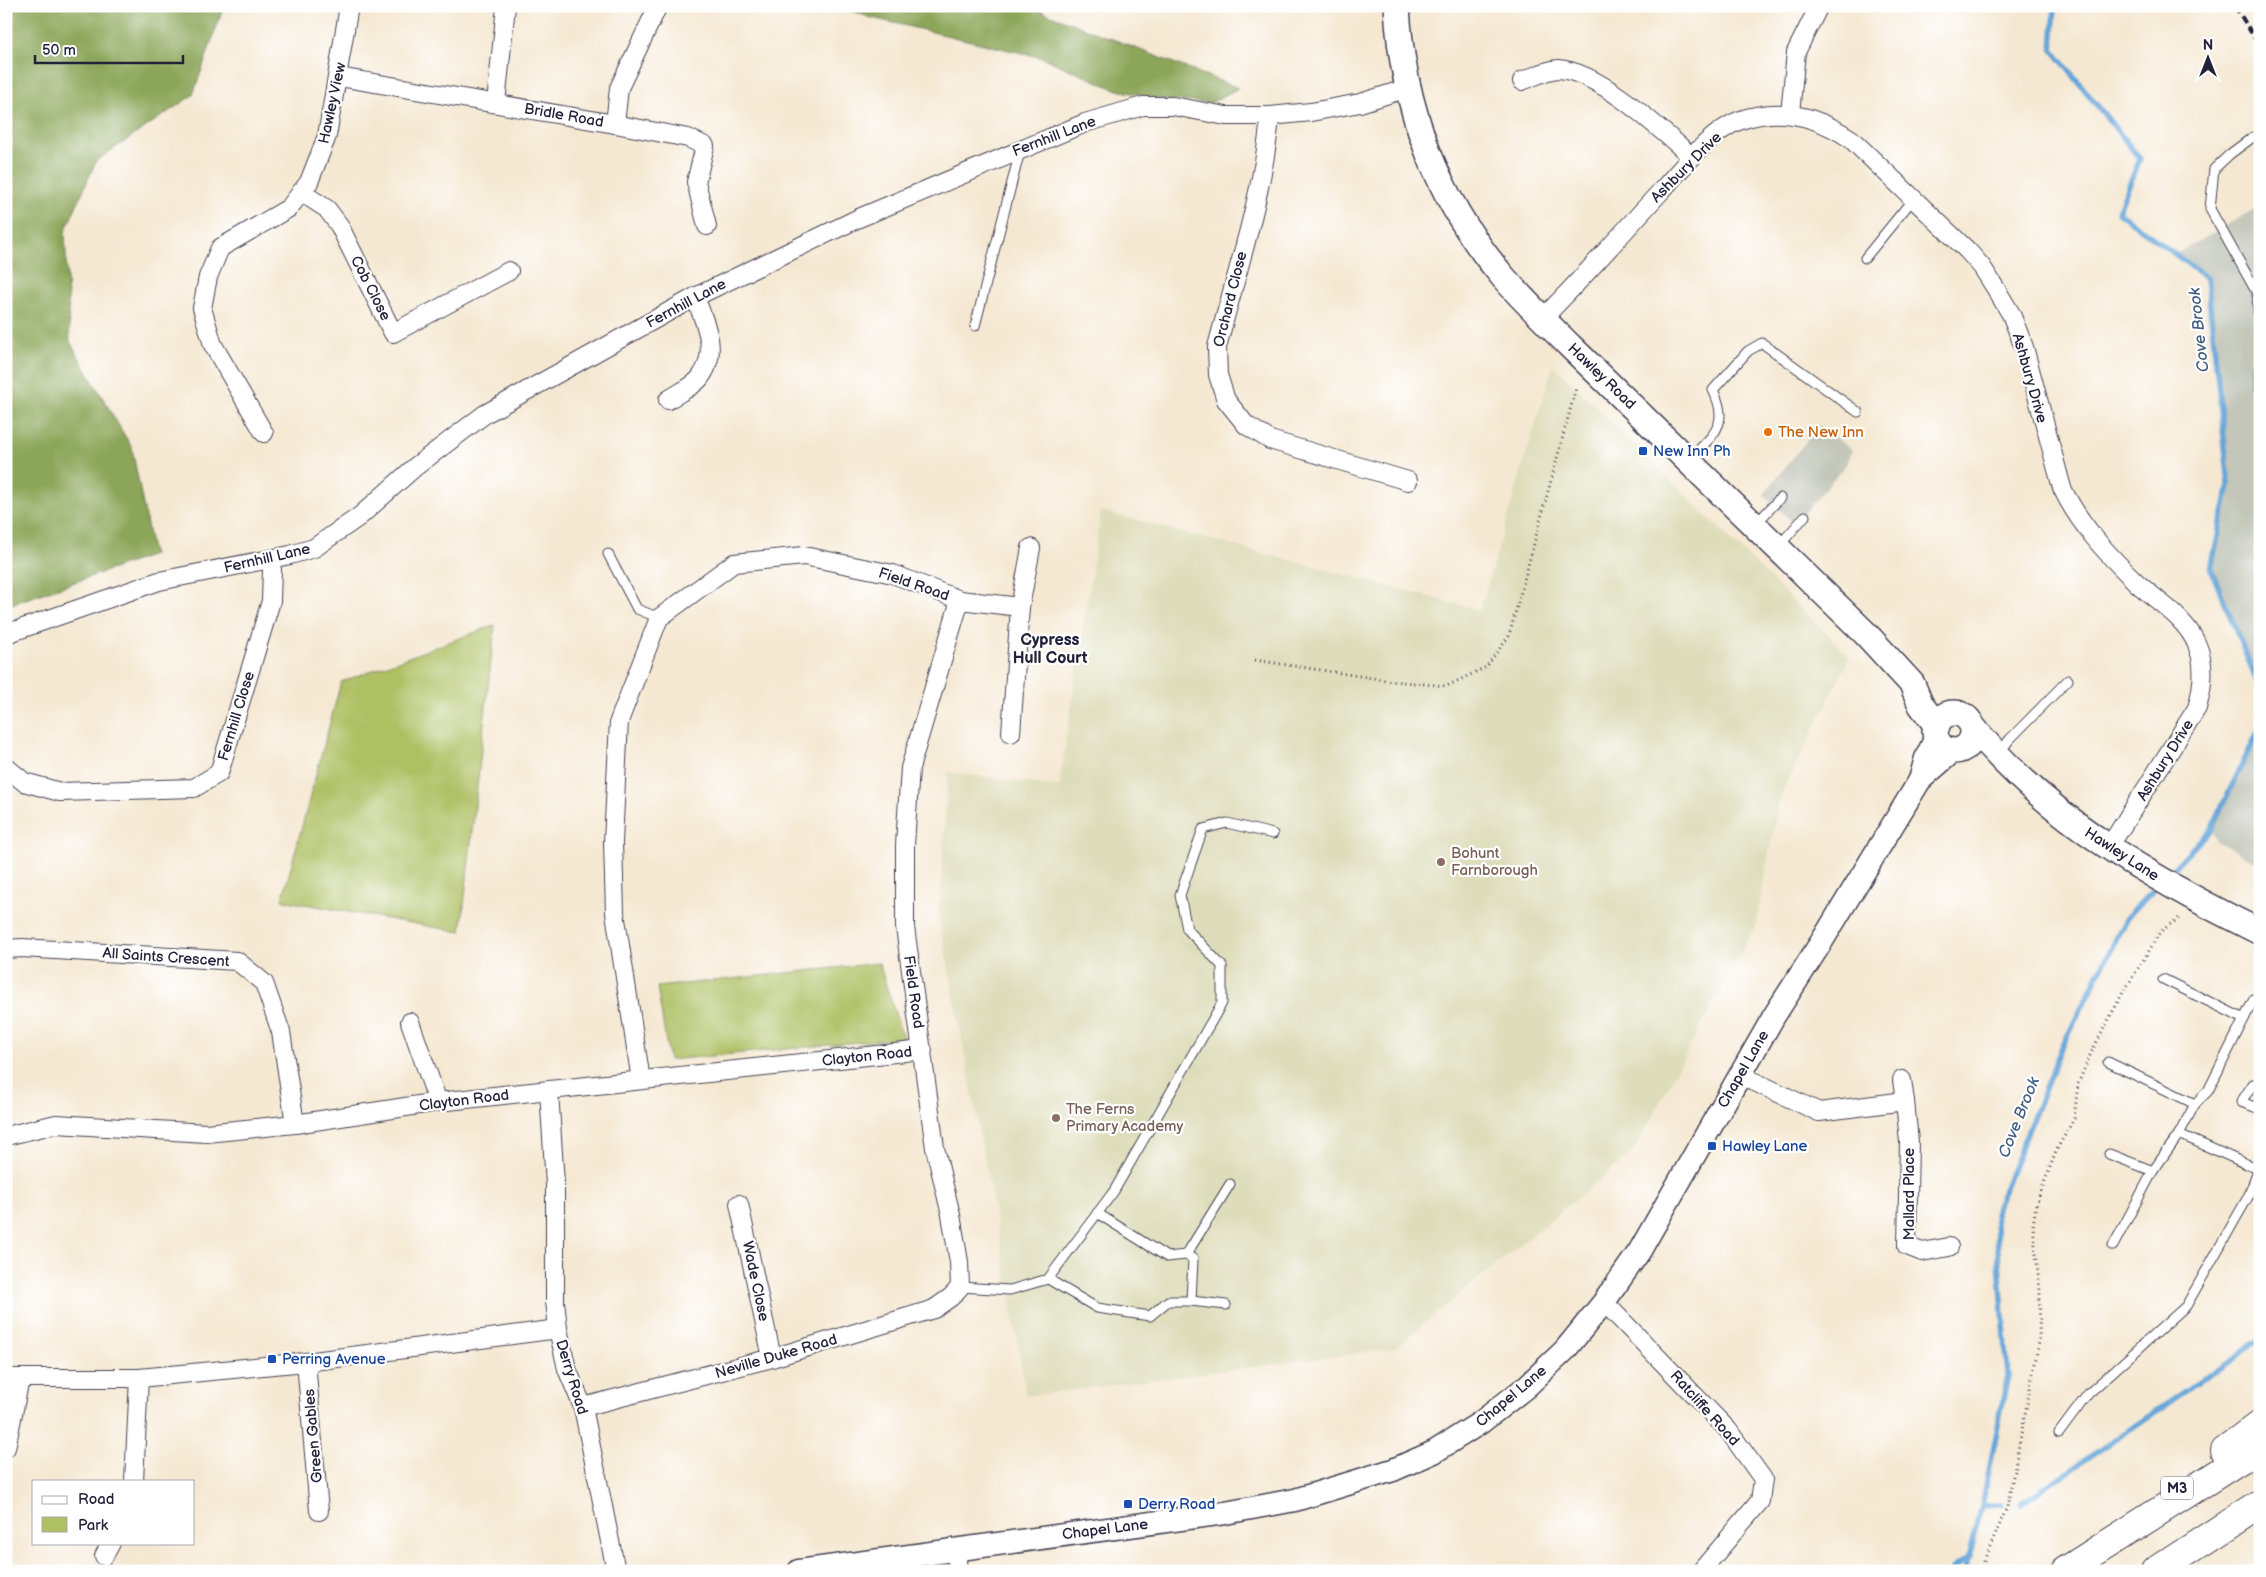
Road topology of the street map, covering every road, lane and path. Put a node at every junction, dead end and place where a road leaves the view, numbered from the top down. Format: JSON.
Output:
{"nodes":[{"id":1,"x":349,"y":6,"type":"edge"},
{"id":2,"x":506,"y":6,"type":"edge"},
{"id":3,"x":658,"y":6,"type":"edge"},
{"id":4,"x":1397,"y":6,"type":"edge"},
{"id":5,"x":1819,"y":6,"type":"edge"},
{"id":6,"x":339,"y":77,"type":"junction"},
{"id":7,"x":1522,"y":80,"type":"dead end"},
{"id":8,"x":1408,"y":88,"type":"junction"},
{"id":9,"x":496,"y":103,"type":"junction"},
{"id":10,"x":1790,"y":114,"type":"junction"},
{"id":11,"x":1270,"y":116,"type":"junction"},
{"id":12,"x":615,"y":124,"type":"junction"},
{"id":13,"x":2253,"y":137,"type":"dead end"},
{"id":14,"x":1020,"y":149,"type":"junction"},
{"id":15,"x":1692,"y":157,"type":"junction"},
{"id":16,"x":301,"y":192,"type":"junction"},
{"id":17,"x":1913,"y":200,"type":"junction"},
{"id":18,"x":707,"y":226,"type":"dead end"},
{"id":19,"x":1866,"y":258,"type":"dead end"},
{"id":20,"x":509,"y":271,"type":"dead end"},
{"id":21,"x":695,"y":297,"type":"junction"},
{"id":22,"x":1543,"y":318,"type":"junction"},
{"id":23,"x":975,"y":326,"type":"dead end"},
{"id":24,"x":2260,"y":353,"type":"edge"},
{"id":25,"x":2260,"y":370,"type":"edge"},
{"id":26,"x":1576,"y":388,"type":"dead end"},
{"id":27,"x":2260,"y":391,"type":"edge"},
{"id":28,"x":668,"y":400,"type":"dead end"},
{"id":29,"x":1858,"y":412,"type":"dead end"},
{"id":30,"x":264,"y":433,"type":"dead end"},
{"id":31,"x":1689,"y":460,"type":"junction"},
{"id":32,"x":1408,"y":481,"type":"dead end"},
{"id":33,"x":1780,"y":498,"type":"dead end"},
{"id":34,"x":1805,"y":516,"type":"dead end"},
{"id":35,"x":1754,"y":525,"type":"junction"},
{"id":36,"x":1778,"y":547,"type":"junction"},
{"id":37,"x":1031,"y":548,"type":"dead end"},
{"id":38,"x":608,"y":554,"type":"dead end"},
{"id":39,"x":270,"y":559,"type":"junction"},
{"id":40,"x":960,"y":600,"type":"junction"},
{"id":41,"x":1020,"y":606,"type":"junction"},
{"id":42,"x":659,"y":618,"type":"junction"},
{"id":43,"x":6,"y":634,"type":"edge"},
{"id":44,"x":1255,"y":660,"type":"dead end"},
{"id":45,"x":2068,"y":680,"type":"dead end"},
{"id":46,"x":1912,"y":684,"type":"joint"},
{"id":47,"x":1011,"y":733,"type":"dead end"},
{"id":48,"x":1953,"y":734,"type":"junction"},
{"id":49,"x":1997,"y":756,"type":"junction"},
{"id":50,"x":6,"y":767,"type":"edge"},
{"id":51,"x":1273,"y":834,"type":"dead end"},
{"id":52,"x":2110,"y":847,"type":"junction"},
{"id":53,"x":2189,"y":904,"type":"junction"},
{"id":54,"x":2260,"y":932,"type":"edge"},
{"id":55,"x":6,"y":949,"type":"edge"},
{"id":56,"x":2163,"y":979,"type":"dead end"},
{"id":57,"x":2260,"y":997,"type":"edge"},
{"id":58,"x":2244,"y":1018,"type":"junction"},
{"id":59,"x":410,"y":1022,"type":"dead end"},
{"id":60,"x":923,"y":1050,"type":"junction"},
{"id":61,"x":2108,"y":1062,"type":"dead end"},
{"id":62,"x":1740,"y":1075,"type":"junction"},
{"id":63,"x":642,"y":1080,"type":"junction"},
{"id":64,"x":1902,"y":1080,"type":"dead end"},
{"id":65,"x":2253,"y":1084,"type":"dead end"},
{"id":66,"x":549,"y":1090,"type":"junction"},
{"id":67,"x":1905,"y":1101,"type":"junction"},
{"id":68,"x":438,"y":1102,"type":"junction"},
{"id":69,"x":2195,"y":1104,"type":"junction"},
{"id":70,"x":2260,"y":1110,"type":"edge"},
{"id":71,"x":294,"y":1124,"type":"junction"},
{"id":72,"x":2179,"y":1134,"type":"junction"},
{"id":73,"x":6,"y":1136,"type":"edge"},
{"id":74,"x":2109,"y":1154,"type":"dead end"},
{"id":75,"x":2259,"y":1168,"type":"edge"},
{"id":76,"x":2153,"y":1171,"type":"junction"},
{"id":77,"x":1230,"y":1184,"type":"dead end"},
{"id":78,"x":740,"y":1204,"type":"dead end"},
{"id":79,"x":1097,"y":1213,"type":"junction"},
{"id":80,"x":2113,"y":1246,"type":"dead end"},
{"id":81,"x":1949,"y":1247,"type":"dead end"},
{"id":82,"x":1186,"y":1255,"type":"junction"},
{"id":83,"x":1048,"y":1279,"type":"junction"},
{"id":84,"x":960,"y":1287,"type":"junction"},
{"id":85,"x":1191,"y":1301,"type":"junction"},
{"id":86,"x":1604,"y":1302,"type":"junction"},
{"id":87,"x":1226,"y":1305,"type":"dead end"},
{"id":88,"x":558,"y":1329,"type":"junction"},
{"id":89,"x":772,"y":1358,"type":"junction"},
{"id":90,"x":306,"y":1362,"type":"junction"},
{"id":91,"x":139,"y":1378,"type":"junction"},
{"id":92,"x":13,"y":1379,"type":"edge"},
{"id":93,"x":583,"y":1407,"type":"junction"},
{"id":94,"x":2260,"y":1425,"type":"edge"},
{"id":95,"x":2059,"y":1432,"type":"dead end"},
{"id":96,"x":2260,"y":1447,"type":"edge"},
{"id":97,"x":6,"y":1448,"type":"edge"},
{"id":98,"x":134,"y":1480,"type":"edge"},
{"id":99,"x":2260,"y":1503,"type":"edge"},
{"id":100,"x":319,"y":1511,"type":"dead end"},
{"id":101,"x":2094,"y":1551,"type":"junction"},
{"id":102,"x":957,"y":1560,"type":"edge"},
{"id":103,"x":616,"y":1571,"type":"edge"},
{"id":104,"x":799,"y":1571,"type":"edge"},
{"id":105,"x":1701,"y":1571,"type":"edge"},
{"id":106,"x":1980,"y":1571,"type":"edge"},
{"id":107,"x":2065,"y":1571,"type":"edge"},
{"id":108,"x":2156,"y":1571,"type":"edge"}],
"edges":[{"from":1,"to":6,"type":"street","name":"Hawley View"},
{"from":2,"to":9,"type":"street"},
{"from":3,"to":12,"type":"street"},
{"from":4,"to":8,"type":"main road","name":"Hawley Road"},
{"from":5,"to":10,"type":"street"},
{"from":6,"to":9,"type":"street","name":"Bridle Road"},
{"from":6,"to":16,"type":"street","name":"Hawley View"},
{"from":7,"to":15,"type":"street"},
{"from":8,"to":11,"type":"street","name":"Fernhill Lane"},
{"from":8,"to":22,"type":"main road","name":"Hawley Road"},
{"from":9,"to":12,"type":"street","name":"Bridle Road"},
{"from":10,"to":15,"type":"street","name":"Ashbury Drive"},
{"from":10,"to":17,"type":"street","name":"Ashbury Drive"},
{"from":11,"to":14,"type":"street","name":"Fernhill Lane"},
{"from":11,"to":32,"type":"street","name":"Orchard Close"},
{"from":12,"to":18,"type":"street","name":"Bridle Road"},
{"from":13,"to":24,"type":"lane"},
{"from":14,"to":21,"type":"street","name":"Fernhill Lane"},
{"from":14,"to":23,"type":"lane"},
{"from":15,"to":22,"type":"street","name":"Ashbury Drive"},
{"from":16,"to":20,"type":"street","name":"Cob Close"},
{"from":16,"to":30,"type":"street","name":"Hawley View"},
{"from":17,"to":19,"type":"lane"},
{"from":17,"to":52,"type":"street","name":"Ashbury Drive"},
{"from":21,"to":28,"type":"street"},
{"from":21,"to":39,"type":"street","name":"Fernhill Lane"},
{"from":22,"to":31,"type":"main road","name":"Hawley Road"},
{"from":25,"to":27,"type":"lane"},
{"from":26,"to":44,"type":"path"},
{"from":29,"to":31,"type":"lane"},
{"from":31,"to":35,"type":"main road","name":"Hawley Road"},
{"from":33,"to":35,"type":"lane"},
{"from":34,"to":36,"type":"lane"},
{"from":35,"to":36,"type":"main road","name":"Hawley Road"},
{"from":36,"to":46,"type":"main road","name":"Hawley Road"},
{"from":37,"to":41,"type":"street"},
{"from":38,"to":42,"type":"lane"},
{"from":39,"to":43,"type":"street","name":"Fernhill Lane"},
{"from":39,"to":50,"type":"street","name":"Fernhill Close"},
{"from":40,"to":41,"type":"street"},
{"from":40,"to":42,"type":"street","name":"Field Road"},
{"from":40,"to":60,"type":"street","name":"Field Road"},
{"from":41,"to":47,"type":"street"},
{"from":42,"to":63,"type":"street"},
{"from":45,"to":49,"type":"lane"},
{"from":46,"to":48,"type":"main road","name":"Hawley Lane"},
{"from":48,"to":49,"type":"main road","name":"Hawley Lane"},
{"from":48,"to":62,"type":"street","name":"Chapel Lane"},
{"from":49,"to":52,"type":"main road","name":"Hawley Lane"},
{"from":51,"to":79,"type":"lane"},
{"from":52,"to":53,"type":"main road","name":"Hawley Lane"},
{"from":53,"to":54,"type":"main road","name":"Hawley Lane"},
{"from":53,"to":106,"type":"path"},
{"from":55,"to":71,"type":"street","name":"All Saints Crescent"},
{"from":56,"to":58,"type":"lane"},
{"from":57,"to":58,"type":"lane"},
{"from":58,"to":69,"type":"lane"},
{"from":59,"to":68,"type":"street"},
{"from":60,"to":63,"type":"street","name":"Clayton Road"},
{"from":60,"to":84,"type":"street","name":"Field Road"},
{"from":61,"to":69,"type":"lane"},
{"from":62,"to":67,"type":"street"},
{"from":62,"to":86,"type":"street","name":"Chapel Lane"},
{"from":63,"to":66,"type":"street","name":"Clayton Road"},
{"from":64,"to":67,"type":"street"},
{"from":65,"to":70,"type":"lane"},
{"from":66,"to":68,"type":"street","name":"Clayton Road"},
{"from":66,"to":88,"type":"street","name":"Derry Road"},
{"from":67,"to":81,"type":"street","name":"Mallard Place"},
{"from":68,"to":71,"type":"street","name":"Clayton Road"},
{"from":69,"to":72,"type":"lane"},
{"from":71,"to":73,"type":"street","name":"Clayton Road"},
{"from":72,"to":75,"type":"lane"},
{"from":72,"to":76,"type":"lane"},
{"from":74,"to":76,"type":"lane"},
{"from":75,"to":95,"type":"lane"},
{"from":76,"to":80,"type":"lane"},
{"from":77,"to":82,"type":"lane"},
{"from":78,"to":89,"type":"street","name":"Wade Close"},
{"from":79,"to":82,"type":"lane"},
{"from":79,"to":83,"type":"lane"},
{"from":82,"to":85,"type":"lane"},
{"from":83,"to":84,"type":"lane"},
{"from":83,"to":85,"type":"lane"},
{"from":84,"to":89,"type":"street","name":"Neville Duke Road"},
{"from":85,"to":87,"type":"lane"},
{"from":86,"to":102,"type":"street","name":"Chapel Lane"},
{"from":86,"to":105,"type":"street","name":"Ratcliffe Road"},
{"from":88,"to":90,"type":"street"},
{"from":88,"to":93,"type":"street","name":"Derry Road"},
{"from":89,"to":93,"type":"street","name":"Neville Duke Road"},
{"from":90,"to":91,"type":"street"},
{"from":90,"to":100,"type":"street","name":"Green Gables"},
{"from":91,"to":92,"type":"street"},
{"from":91,"to":98,"type":"street"},
{"from":92,"to":97,"type":"street"},
{"from":93,"to":103,"type":"street","name":"Derry Road"},
{"from":94,"to":101,"type":"highway","number":"M3"},
{"from":96,"to":101,"type":"highway","number":"M3"},
{"from":99,"to":108,"type":"highway"},
{"from":101,"to":107,"type":"highway","number":"M3"},
{"from":102,"to":104,"type":"street","name":"Chapel Lane"}]}
